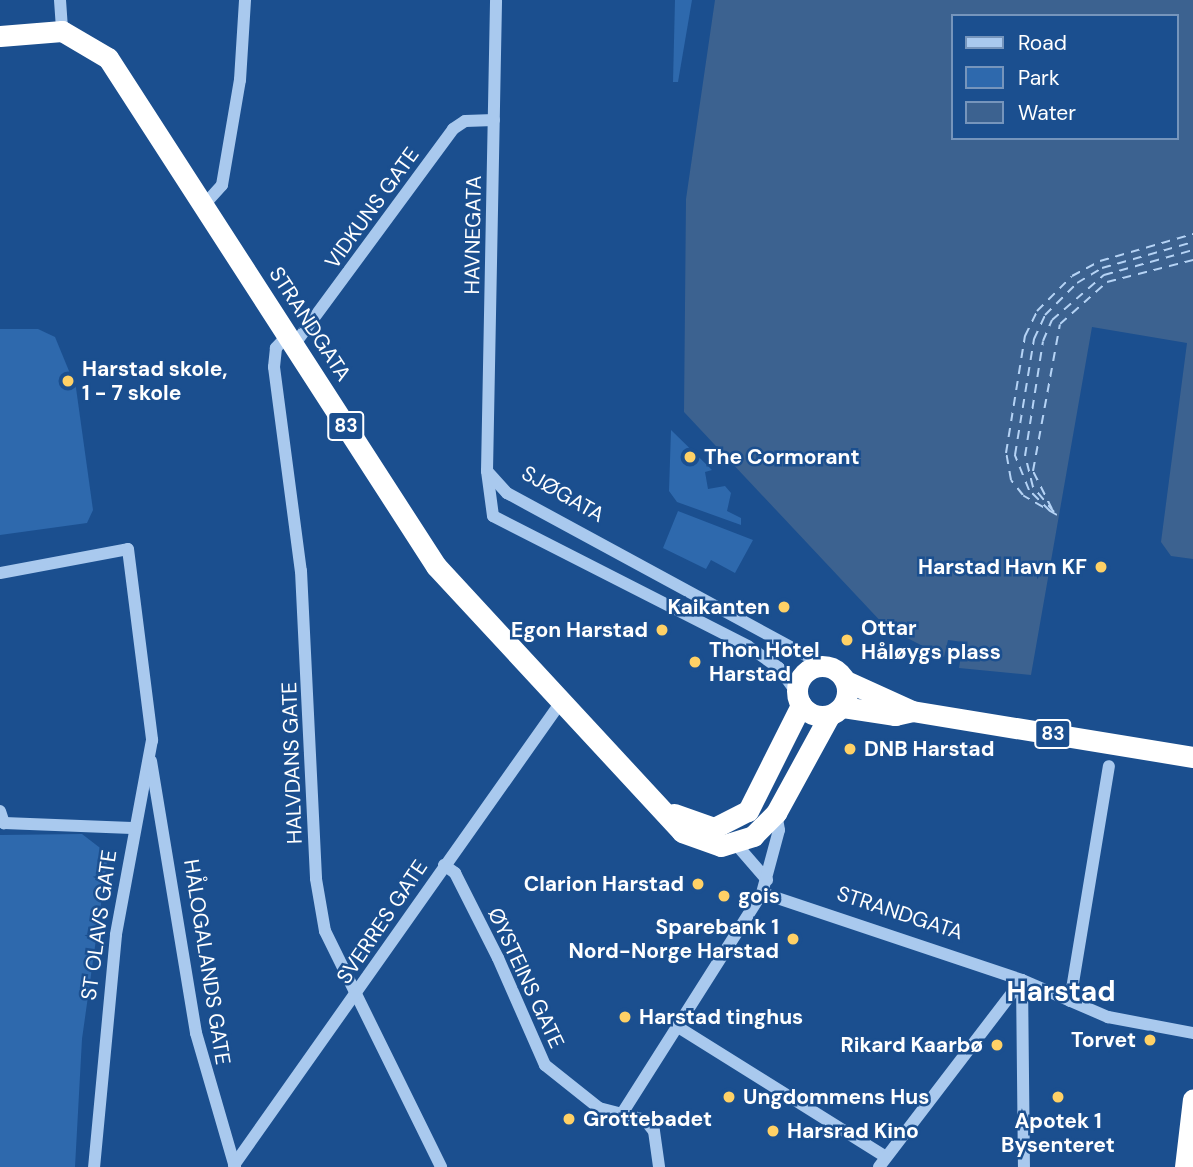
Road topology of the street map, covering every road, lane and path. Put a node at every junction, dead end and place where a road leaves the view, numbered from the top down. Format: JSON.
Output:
{"nodes":[{"id":1,"x":60,"y":0,"type":"edge"},
{"id":2,"x":245,"y":0,"type":"edge"},
{"id":3,"x":496,"y":0,"type":"edge"},
{"id":4,"x":62,"y":31,"type":"junction"},
{"id":5,"x":0,"y":36,"type":"edge"},
{"id":6,"x":494,"y":120,"type":"junction"},
{"id":7,"x":204,"y":205,"type":"junction"},
{"id":8,"x":290,"y":340,"type":"junction"},
{"id":9,"x":487,"y":471,"type":"junction"},
{"id":10,"x":0,"y":573,"type":"edge"},
{"id":11,"x":824,"y":665,"type":"junction"},
{"id":12,"x":846,"y":681,"type":"junction"},
{"id":13,"x":799,"y":699,"type":"junction"},
{"id":14,"x":561,"y":702,"type":"junction"},
{"id":15,"x":836,"y":711,"type":"junction"},
{"id":16,"x":912,"y":711,"type":"junction"},
{"id":17,"x":1193,"y":757,"type":"edge"},
{"id":18,"x":151,"y":761,"type":"junction"},
{"id":19,"x":1109,"y":766,"type":"dead end"},
{"id":20,"x":657,"y":804,"type":"junction"},
{"id":21,"x":776,"y":813,"type":"junction"},
{"id":22,"x":1,"y":819,"type":"edge"},
{"id":23,"x":132,"y":828,"type":"junction"},
{"id":24,"x":735,"y":844,"type":"junction"},
{"id":25,"x":444,"y":865,"type":"junction"},
{"id":26,"x":765,"y":887,"type":"junction"},
{"id":27,"x":1022,"y":980,"type":"junction"},
{"id":28,"x":354,"y":997,"type":"junction"},
{"id":29,"x":1070,"y":1001,"type":"junction"},
{"id":30,"x":678,"y":1027,"type":"junction"},
{"id":31,"x":1193,"y":1034,"type":"edge"},
{"id":32,"x":1193,"y":1100,"type":"edge"},
{"id":33,"x":623,"y":1112,"type":"junction"},
{"id":34,"x":882,"y":1162,"type":"edge"},
{"id":35,"x":234,"y":1166,"type":"edge"},
{"id":36,"x":94,"y":1167,"type":"edge"},
{"id":37,"x":441,"y":1167,"type":"edge"},
{"id":38,"x":659,"y":1167,"type":"edge"},
{"id":39,"x":1024,"y":1167,"type":"edge"},
{"id":40,"x":1185,"y":1167,"type":"edge"}],
"edges":[{"from":1,"to":4,"type":"street"},
{"from":2,"to":7,"type":"street"},
{"from":3,"to":6,"type":"street","name":"HAVNEGATA"},
{"from":4,"to":5,"type":"highway"},
{"from":4,"to":7,"type":"highway","name":"STRANDGATA","number":"83"},
{"from":6,"to":8,"type":"street","name":"VIDKUNS GATE"},
{"from":6,"to":9,"type":"street","name":"HAVNEGATA"},
{"from":7,"to":8,"type":"highway","name":"STRANDGATA","number":"83"},
{"from":8,"to":14,"type":"highway","name":"STRANDGATA","number":"83"},
{"from":8,"to":28,"type":"street","name":"HALVDANS GATE"},
{"from":9,"to":11,"type":"street","name":"SJØGATA"},
{"from":9,"to":13,"type":"street","name":"SJØGATA"},
{"from":10,"to":18,"type":"street","name":"HÅLOGALANDS GATE"},
{"from":11,"to":12,"type":"highway","number":"83"},
{"from":11,"to":13,"type":"highway","number":"83"},
{"from":12,"to":15,"type":"highway"},
{"from":12,"to":16,"type":"highway","number":"83"},
{"from":13,"to":15,"type":"highway","number":"83"},
{"from":13,"to":20,"type":"highway","number":"83"},
{"from":14,"to":20,"type":"highway","name":"STRANDGATA","number":"83"},
{"from":14,"to":25,"type":"street","name":"SVERRES GATE"},
{"from":15,"to":16,"type":"highway","number":"83"},
{"from":15,"to":21,"type":"highway"},
{"from":16,"to":17,"type":"highway","number":"83"},
{"from":18,"to":23,"type":"street","name":"HÅLOGALANDS GATE"},
{"from":18,"to":35,"type":"street","name":"HÅLOGALANDS GATE"},
{"from":19,"to":29,"type":"street"},
{"from":20,"to":24,"type":"highway","number":"83"},
{"from":21,"to":24,"type":"highway"},
{"from":21,"to":26,"type":"street"},
{"from":22,"to":23,"type":"street","name":"ST OLAVS GATE"},
{"from":23,"to":36,"type":"street","name":"ST OLAVS GATE"},
{"from":24,"to":26,"type":"street"},
{"from":25,"to":28,"type":"street","name":"SVERRES GATE"},
{"from":25,"to":33,"type":"street","name":"ØYSTEINS GATE"},
{"from":26,"to":27,"type":"street","name":"STRANDGATA"},
{"from":26,"to":30,"type":"street"},
{"from":27,"to":29,"type":"street","name":"STRANDGATA"},
{"from":27,"to":34,"type":"street"},
{"from":27,"to":39,"type":"street"},
{"from":28,"to":35,"type":"street","name":"SVERRES GATE"},
{"from":28,"to":37,"type":"street","name":"HALVDANS GATE"},
{"from":29,"to":31,"type":"street"},
{"from":30,"to":33,"type":"street"},
{"from":30,"to":34,"type":"street"},
{"from":32,"to":40,"type":"highway"},
{"from":33,"to":38,"type":"street","name":"ØYSTEINS GATE"}]}
